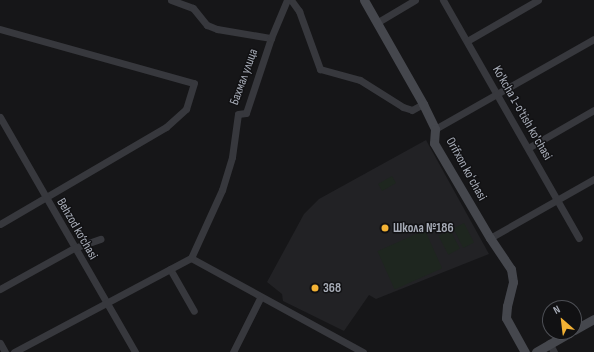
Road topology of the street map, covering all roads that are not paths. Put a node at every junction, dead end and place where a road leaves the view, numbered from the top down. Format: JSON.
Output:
{"nodes":[{"id":1,"x":170,"y":0,"type":"edge"},
{"id":2,"x":287,"y":0,"type":"edge"},
{"id":3,"x":291,"y":0,"type":"edge"},
{"id":4,"x":364,"y":0,"type":"edge"},
{"id":5,"x":415,"y":0,"type":"edge"},
{"id":6,"x":443,"y":0,"type":"edge"},
{"id":7,"x":538,"y":0,"type":"edge"},
{"id":8,"x":378,"y":22,"type":"junction"},
{"id":9,"x":0,"y":29,"type":"edge"},
{"id":10,"x":271,"y":38,"type":"junction"},
{"id":11,"x":594,"y":39,"type":"edge"},
{"id":12,"x":467,"y":40,"type":"junction"},
{"id":13,"x":498,"y":94,"type":"junction"},
{"id":14,"x":422,"y":104,"type":"junction"},
{"id":15,"x":594,"y":110,"type":"edge"},
{"id":16,"x":0,"y":117,"type":"edge"},
{"id":17,"x":435,"y":129,"type":"junction"},
{"id":18,"x":528,"y":148,"type":"junction"},
{"id":19,"x":594,"y":179,"type":"edge"},
{"id":20,"x":46,"y":198,"type":"junction"},
{"id":21,"x":558,"y":200,"type":"junction"},
{"id":22,"x":0,"y":224,"type":"edge"},
{"id":23,"x":490,"y":238,"type":"junction"},
{"id":24,"x":579,"y":238,"type":"dead end"},
{"id":25,"x":100,"y":239,"type":"dead end"},
{"id":26,"x":74,"y":248,"type":"junction"},
{"id":27,"x":191,"y":258,"type":"junction"},
{"id":28,"x":170,"y":269,"type":"junction"},
{"id":29,"x":0,"y":289,"type":"edge"},
{"id":30,"x":260,"y":298,"type":"junction"},
{"id":31,"x":106,"y":302,"type":"junction"},
{"id":32,"x":194,"y":311,"type":"dead end"},
{"id":33,"x":594,"y":319,"type":"edge"},
{"id":34,"x":582,"y":326,"type":"edge"},
{"id":35,"x":555,"y":340,"type":"edge"},
{"id":36,"x":0,"y":343,"type":"edge"},
{"id":37,"x":549,"y":343,"type":"junction"},
{"id":38,"x":5,"y":352,"type":"edge"},
{"id":39,"x":14,"y":352,"type":"edge"},
{"id":40,"x":135,"y":352,"type":"edge"},
{"id":41,"x":233,"y":352,"type":"edge"},
{"id":42,"x":363,"y":352,"type":"edge"},
{"id":43,"x":525,"y":352,"type":"edge"},
{"id":44,"x":536,"y":352,"type":"edge"},
{"id":45,"x":554,"y":352,"type":"edge"}],
"edges":[{"from":1,"to":10,"type":"street"},
{"from":2,"to":10,"type":"street","name":"Бахмал улица"},
{"from":3,"to":14,"type":"street"},
{"from":4,"to":8,"type":"street","name":"Orifxon koʻchasi"},
{"from":5,"to":8,"type":"street"},
{"from":6,"to":12,"type":"street","name":"Ko'kcha 1-o'tish ko'chasi"},
{"from":7,"to":12,"type":"street"},
{"from":8,"to":14,"type":"street","name":"Orifxon koʻchasi"},
{"from":9,"to":20,"type":"street"},
{"from":10,"to":27,"type":"street","name":"Бахмал улица"},
{"from":11,"to":13,"type":"street"},
{"from":12,"to":13,"type":"street","name":"Ko'kcha 1-o'tish ko'chasi"},
{"from":13,"to":17,"type":"street"},
{"from":13,"to":18,"type":"street","name":"Ko'kcha 1-o'tish ko'chasi"},
{"from":14,"to":17,"type":"street","name":"Orifxon koʻchasi"},
{"from":15,"to":18,"type":"street"},
{"from":16,"to":20,"type":"street","name":"Behzod ko‘chasi"},
{"from":17,"to":23,"type":"street","name":"Orifxon koʻchasi"},
{"from":18,"to":21,"type":"street","name":"Ko'kcha 1-o'tish ko'chasi"},
{"from":19,"to":21,"type":"street"},
{"from":20,"to":22,"type":"street"},
{"from":20,"to":26,"type":"street","name":"Behzod ko‘chasi"},
{"from":21,"to":23,"type":"street"},
{"from":21,"to":24,"type":"street","name":"Ko'kcha 1-o'tish ko'chasi"},
{"from":23,"to":43,"type":"street","name":"Orifxon koʻchasi"},
{"from":25,"to":26,"type":"street"},
{"from":26,"to":29,"type":"street"},
{"from":26,"to":31,"type":"street","name":"Behzod ko‘chasi"},
{"from":27,"to":28,"type":"street"},
{"from":27,"to":30,"type":"street"},
{"from":28,"to":31,"type":"street"},
{"from":28,"to":32,"type":"street"},
{"from":30,"to":41,"type":"street"},
{"from":30,"to":42,"type":"street"},
{"from":31,"to":39,"type":"street"},
{"from":31,"to":40,"type":"street","name":"Behzod ko‘chasi"},
{"from":33,"to":34,"type":"street"},
{"from":35,"to":37,"type":"street"},
{"from":36,"to":38,"type":"street"},
{"from":37,"to":44,"type":"street"},
{"from":37,"to":45,"type":"street"}]}
